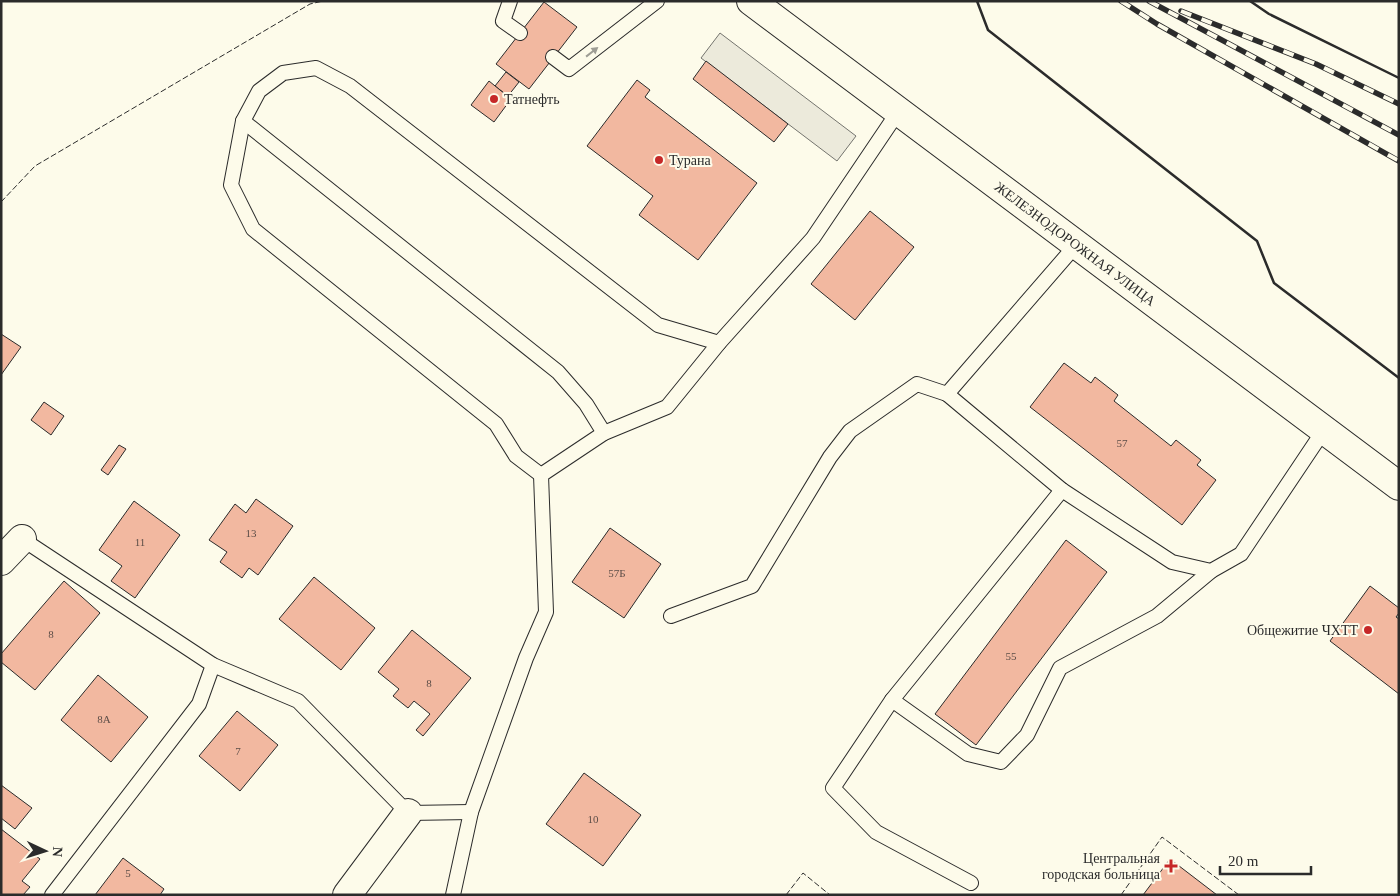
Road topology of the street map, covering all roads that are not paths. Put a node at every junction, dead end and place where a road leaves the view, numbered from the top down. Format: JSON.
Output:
{"nodes":[{"id":1,"x":510,"y":1,"type":"edge"},
{"id":2,"x":657,"y":1,"type":"edge"},
{"id":3,"x":750,"y":1,"type":"edge"},
{"id":4,"x":520,"y":33,"type":"dead end"},
{"id":5,"x":553,"y":57,"type":"dead end"},
{"id":6,"x":898,"y":112,"type":"junction"},
{"id":7,"x":243,"y":121,"type":"junction"},
{"id":8,"x":1076,"y":245,"type":"junction"},
{"id":9,"x":719,"y":343,"type":"junction"},
{"id":10,"x":947,"y":394,"type":"junction"},
{"id":11,"x":1324,"y":430,"type":"junction"},
{"id":12,"x":604,"y":433,"type":"junction"},
{"id":13,"x":541,"y":475,"type":"junction"},
{"id":14,"x":1399,"y":486,"type":"edge"},
{"id":15,"x":1062,"y":490,"type":"junction"},
{"id":16,"x":22,"y":540,"type":"joint"},
{"id":17,"x":1,"y":561,"type":"edge"},
{"id":18,"x":1211,"y":571,"type":"junction"},
{"id":19,"x":671,"y":616,"type":"dead end"},
{"id":20,"x":213,"y":665,"type":"junction"},
{"id":21,"x":892,"y":700,"type":"junction"},
{"id":22,"x":471,"y":812,"type":"junction"},
{"id":23,"x":408,"y":813,"type":"junction"},
{"id":24,"x":972,"y":883,"type":"dead end"},
{"id":25,"x":52,"y":895,"type":"edge"},
{"id":26,"x":347,"y":895,"type":"edge"},
{"id":27,"x":453,"y":895,"type":"edge"}],
"edges":[{"from":1,"to":4,"type":"lane"},
{"from":5,"to":2,"type":"lane","one_way":true},
{"from":3,"to":6,"type":"main road","name":"ЖЕЛЕЗНОДОРОЖНАЯ УЛИЦА"},
{"from":6,"to":8,"type":"main road","name":"ЖЕЛЕЗНОДОРОЖНАЯ УЛИЦА"},
{"from":6,"to":9,"type":"lane"},
{"from":7,"to":9,"type":"lane"},
{"from":7,"to":12,"type":"lane"},
{"from":7,"to":13,"type":"lane"},
{"from":8,"to":10,"type":"lane"},
{"from":8,"to":11,"type":"main road","name":"ЖЕЛЕЗНОДОРОЖНАЯ УЛИЦА"},
{"from":9,"to":12,"type":"lane"},
{"from":10,"to":15,"type":"lane"},
{"from":10,"to":19,"type":"lane"},
{"from":11,"to":14,"type":"main road","name":"ЖЕЛЕЗНОДОРОЖНАЯ УЛИЦА"},
{"from":11,"to":18,"type":"lane"},
{"from":12,"to":13,"type":"lane"},
{"from":13,"to":22,"type":"lane"},
{"from":15,"to":18,"type":"lane"},
{"from":15,"to":21,"type":"lane"},
{"from":16,"to":17,"type":"main road"},
{"from":16,"to":20,"type":"lane"},
{"from":18,"to":21,"type":"lane"},
{"from":20,"to":23,"type":"lane"},
{"from":20,"to":25,"type":"lane"},
{"from":21,"to":24,"type":"lane"},
{"from":22,"to":23,"type":"lane"},
{"from":22,"to":27,"type":"lane"},
{"from":23,"to":26,"type":"main road"}]}
